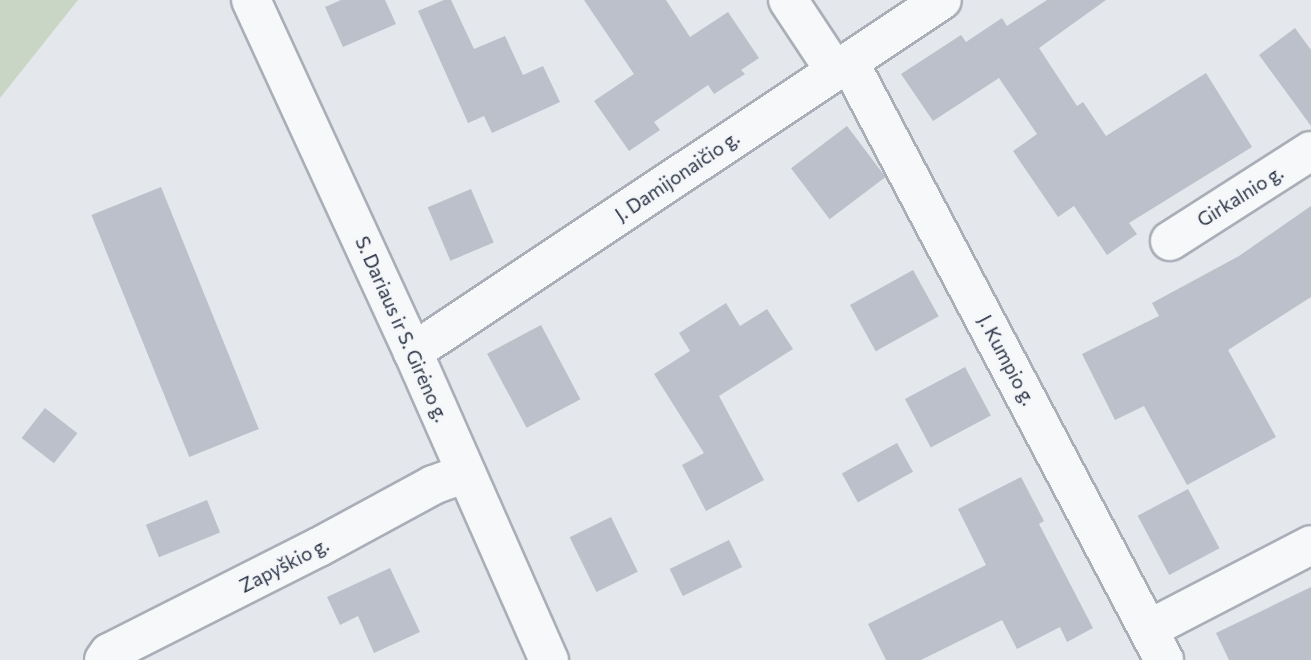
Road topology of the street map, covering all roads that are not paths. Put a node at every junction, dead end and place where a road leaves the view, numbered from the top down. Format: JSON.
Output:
{"nodes":[{"id":1,"x":251,"y":0,"type":"edge"},
{"id":2,"x":788,"y":0,"type":"edge"},
{"id":3,"x":942,"y":0,"type":"edge"},
{"id":4,"x":842,"y":66,"type":"junction"},
{"id":5,"x":1311,"y":151,"type":"edge"},
{"id":6,"x":1170,"y":240,"type":"dead end"},
{"id":7,"x":413,"y":352,"type":"junction"},
{"id":8,"x":466,"y":473,"type":"junction"},
{"id":9,"x":1311,"y":545,"type":"edge"},
{"id":10,"x":1156,"y":644,"type":"edge"},
{"id":11,"x":104,"y":660,"type":"edge"},
{"id":12,"x":549,"y":660,"type":"edge"}],
"edges":[{"from":1,"to":7,"type":"street","name":"S. Dariaus ir S. Girėno g."},
{"from":2,"to":4,"type":"street","name":"J. Kumpio g."},
{"from":3,"to":4,"type":"street","name":"J. Damijonaičio g."},
{"from":4,"to":7,"type":"street","name":"J. Damijonaičio g."},
{"from":4,"to":10,"type":"street","name":"J. Kumpio g."},
{"from":5,"to":6,"type":"street","name":"Girkalnio g."},
{"from":7,"to":8,"type":"street","name":"S. Dariaus ir S. Girėno g."},
{"from":8,"to":11,"type":"street","name":"Zapyškio g."},
{"from":8,"to":12,"type":"street","name":"S. Dariaus ir S. Girėno g."},
{"from":9,"to":10,"type":"street"}]}
